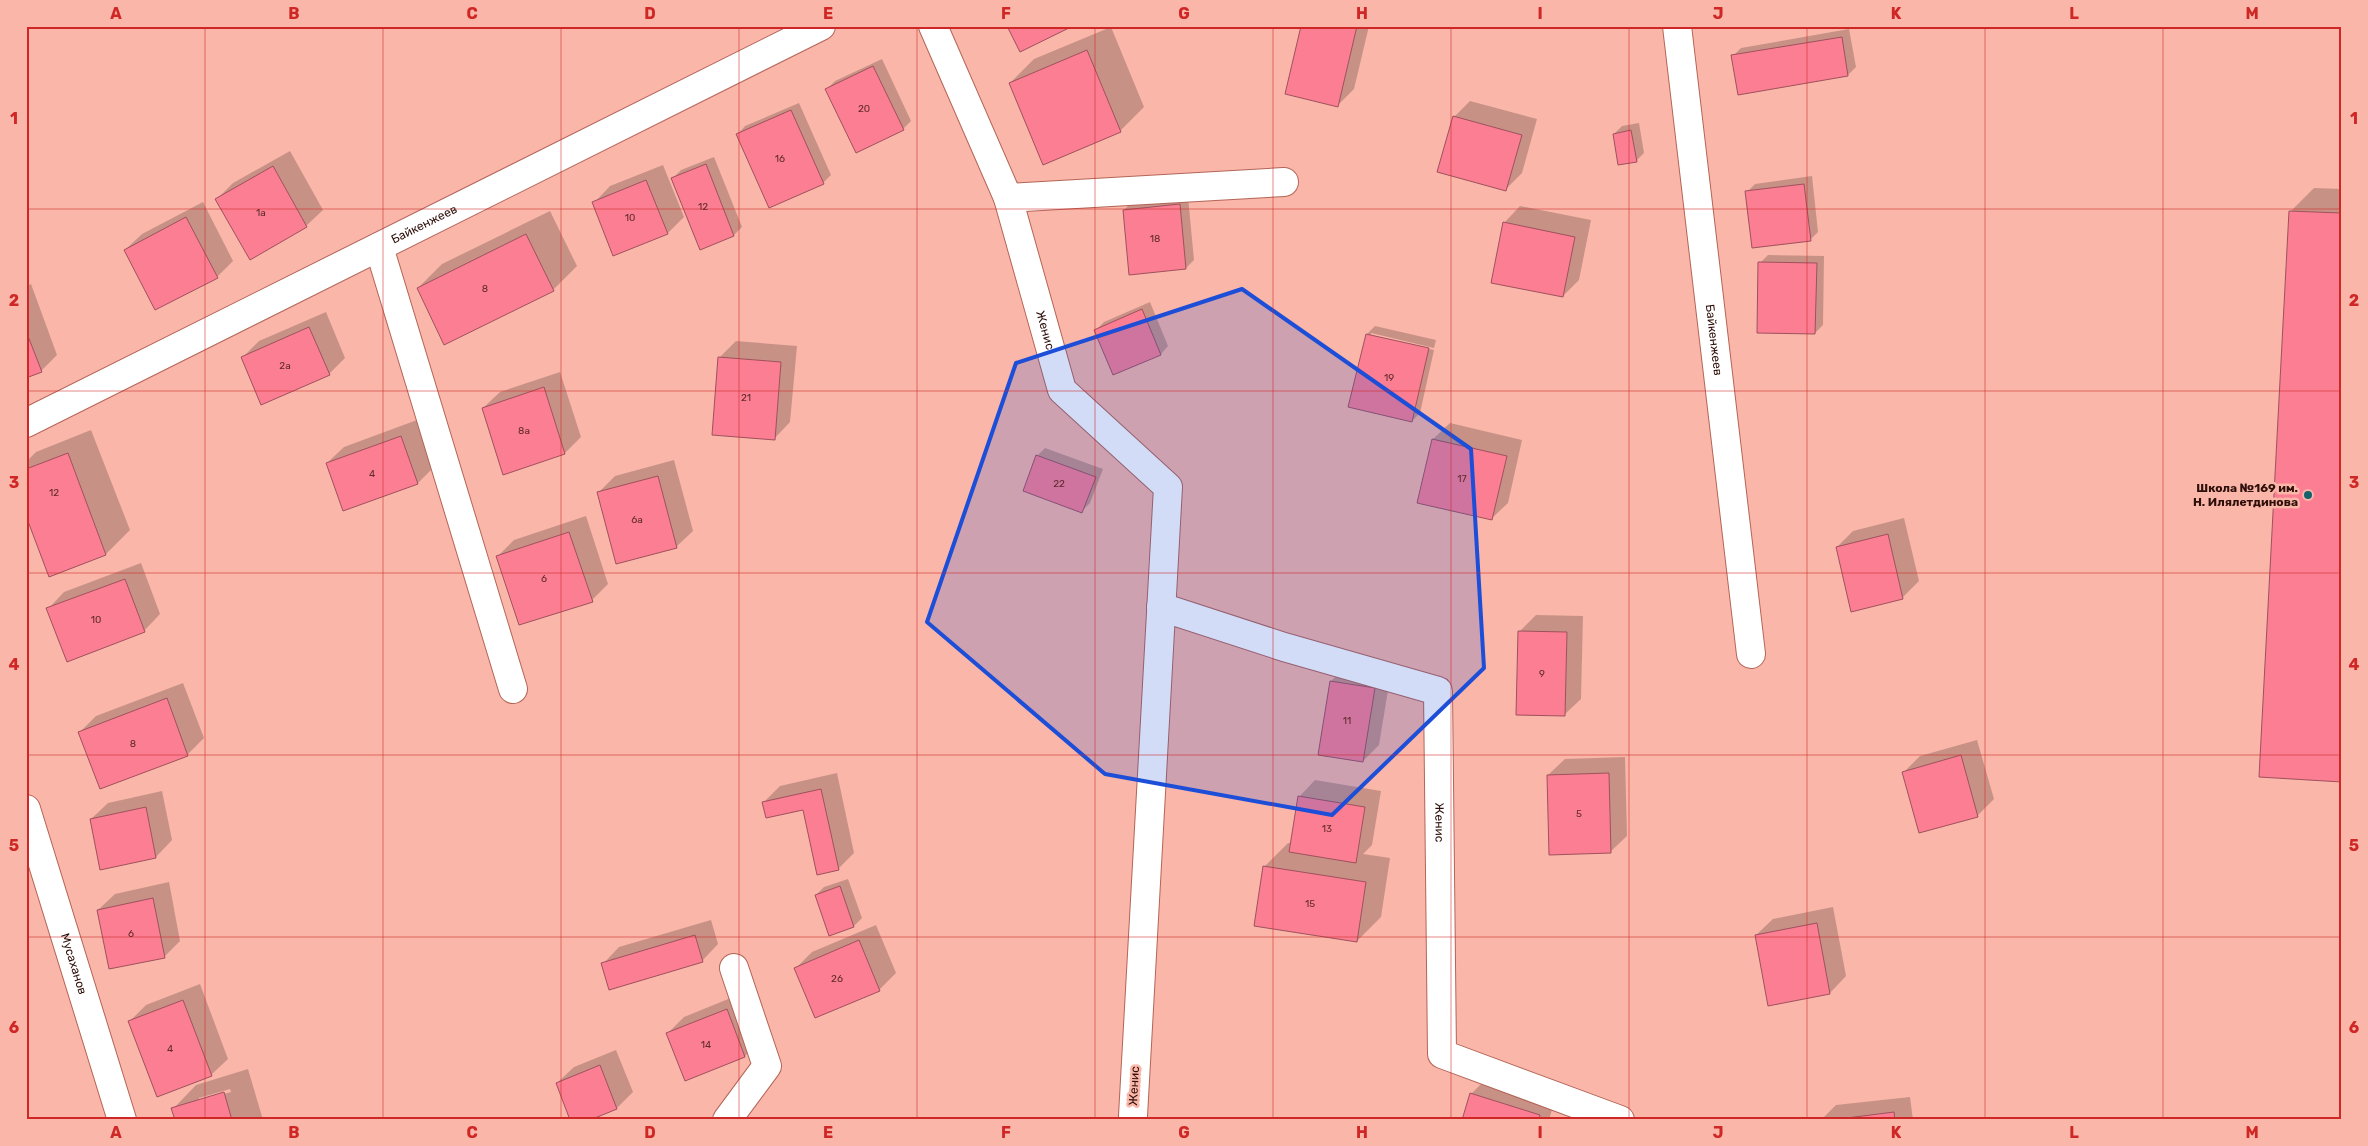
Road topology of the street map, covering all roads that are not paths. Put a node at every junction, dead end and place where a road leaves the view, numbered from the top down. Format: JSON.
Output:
{"nodes":[{"id":1,"x":821,"y":26,"type":"edge"},
{"id":2,"x":933,"y":26,"type":"edge"},
{"id":3,"x":1677,"y":26,"type":"edge"},
{"id":4,"x":1284,"y":182,"type":"dead end"},
{"id":5,"x":1008,"y":198,"type":"junction"},
{"id":6,"x":379,"y":247,"type":"junction"},
{"id":7,"x":26,"y":423,"type":"edge"},
{"id":8,"x":1161,"y":606,"type":"junction"},
{"id":9,"x":1751,"y":654,"type":"dead end"},
{"id":10,"x":513,"y":689,"type":"dead end"},
{"id":11,"x":26,"y":809,"type":"edge"},
{"id":12,"x":734,"y":968,"type":"dead end"},
{"id":13,"x":1132,"y":1116,"type":"dead end"},
{"id":14,"x":121,"y":1120,"type":"edge"},
{"id":15,"x":727,"y":1120,"type":"edge"},
{"id":16,"x":1620,"y":1120,"type":"edge"}],
"edges":[{"from":1,"to":6,"type":"street","name":"Байкенжеев"},
{"from":2,"to":5,"type":"street","name":"Женис"},
{"from":3,"to":9,"type":"street","name":"Байкенжеев"},
{"from":4,"to":5,"type":"street"},
{"from":5,"to":8,"type":"street","name":"Женис"},
{"from":6,"to":7,"type":"street","name":"Байкенжеев"},
{"from":6,"to":10,"type":"street"},
{"from":8,"to":13,"type":"street","name":"Женис"},
{"from":8,"to":16,"type":"street","name":"Женис"},
{"from":11,"to":14,"type":"street","name":"Мусаханов"},
{"from":12,"to":15,"type":"street"}]}
